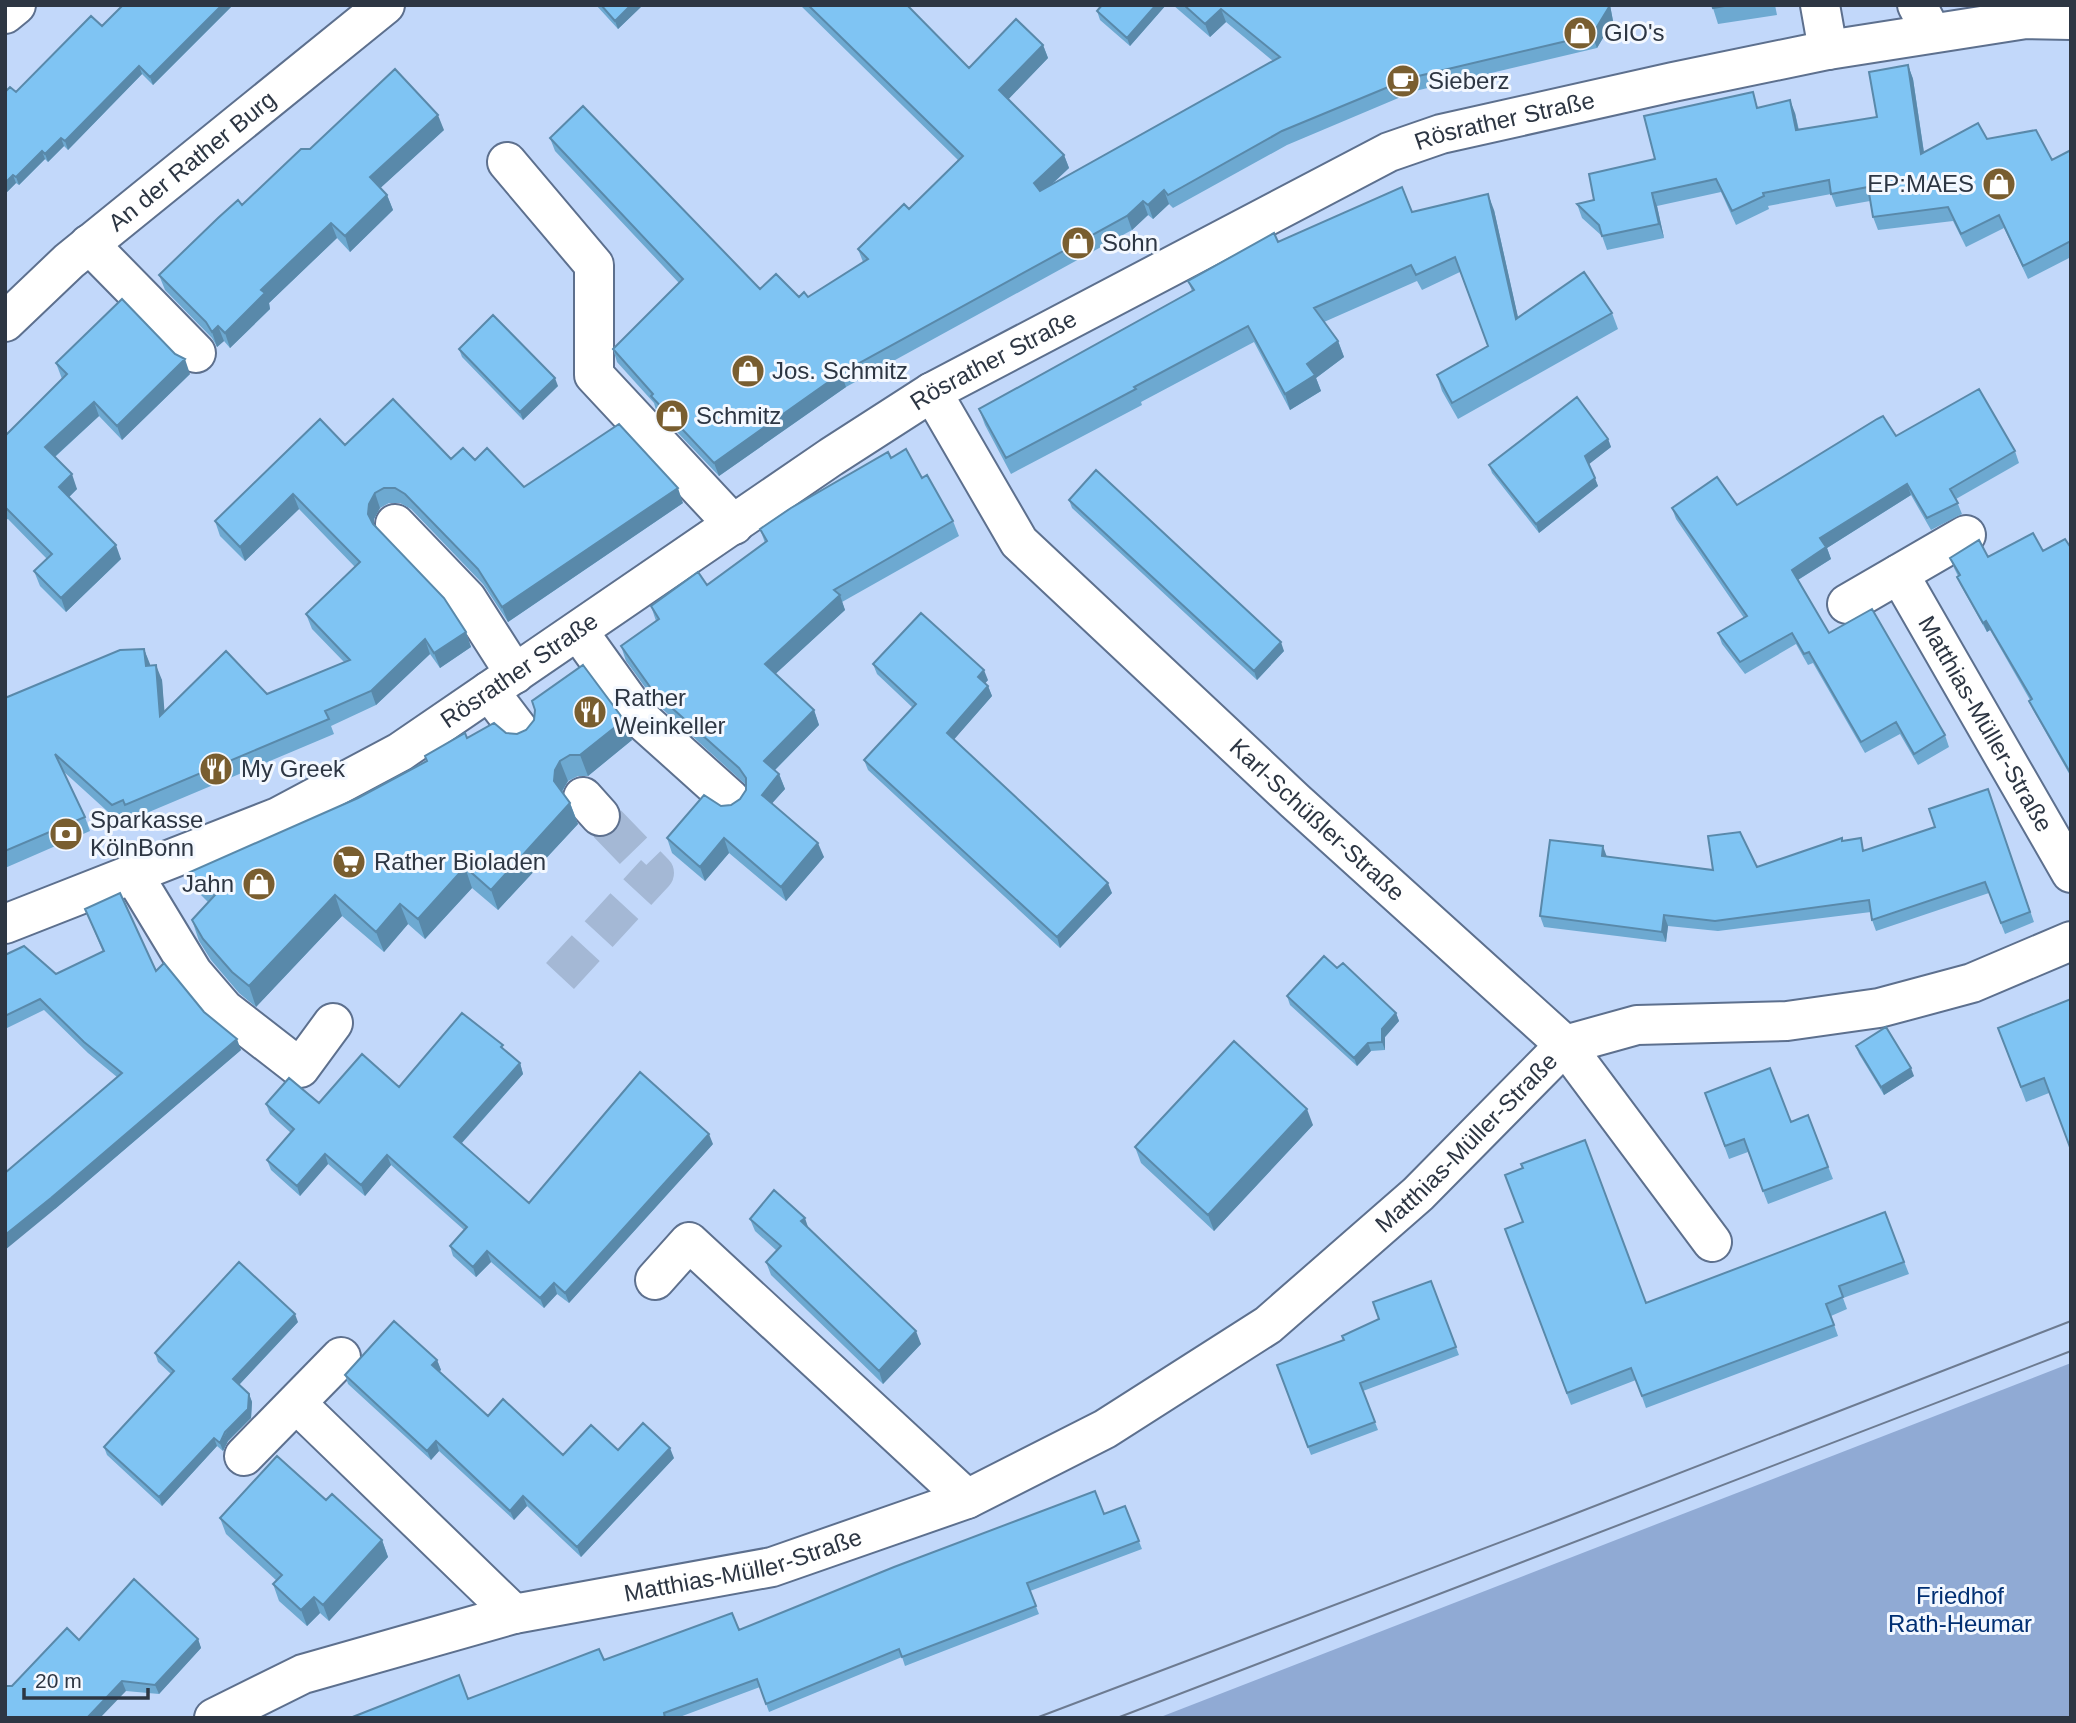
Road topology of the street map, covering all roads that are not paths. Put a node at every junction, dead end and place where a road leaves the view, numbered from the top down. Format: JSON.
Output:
{"nodes":[{"id":1,"x":16,"y":5,"type":"edge"},
{"id":2,"x":384,"y":5,"type":"edge"},
{"id":3,"x":1820,"y":5,"type":"edge"},
{"id":4,"x":5,"y":14,"type":"edge"},
{"id":5,"x":1924,"y":19,"type":"edge"},
{"id":6,"x":2071,"y":20,"type":"edge"},
{"id":7,"x":1828,"y":50,"type":"junction"},
{"id":8,"x":507,"y":162,"type":"dead end"},
{"id":9,"x":89,"y":244,"type":"junction"},
{"id":10,"x":5,"y":322,"type":"edge"},
{"id":11,"x":196,"y":353,"type":"dead end"},
{"id":12,"x":932,"y":392,"type":"junction"},
{"id":13,"x":395,"y":524,"type":"dead end"},
{"id":14,"x":734,"y":525,"type":"junction"},
{"id":15,"x":1966,"y":535,"type":"dead end"},
{"id":16,"x":1899,"y":574,"type":"junction"},
{"id":17,"x":1847,"y":604,"type":"dead end"},
{"id":18,"x":578,"y":631,"type":"junction"},
{"id":19,"x":502,"y":682,"type":"junction"},
{"id":20,"x":521,"y":733,"type":"edge"},
{"id":21,"x":730,"y":799,"type":"dead end"},
{"id":22,"x":2071,"y":873,"type":"edge"},
{"id":23,"x":133,"y":874,"type":"junction"},
{"id":24,"x":5,"y":924,"type":"edge"},
{"id":25,"x":2071,"y":941,"type":"edge"},
{"id":26,"x":333,"y":1023,"type":"dead end"},
{"id":27,"x":1565,"y":1045,"type":"junction"},
{"id":28,"x":1712,"y":1242,"type":"dead end"},
{"id":29,"x":655,"y":1280,"type":"dead end"},
{"id":30,"x":341,"y":1357,"type":"dead end"},
{"id":31,"x":297,"y":1405,"type":"junction"},
{"id":32,"x":244,"y":1457,"type":"dead end"},
{"id":33,"x":967,"y":1499,"type":"junction"},
{"id":34,"x":514,"y":1614,"type":"junction"},
{"id":35,"x":214,"y":1718,"type":"edge"}],
"edges":[{"from":1,"to":4,"type":"street"},
{"from":2,"to":9,"type":"street","name":"An der Rather Burg"},
{"from":3,"to":7,"type":"street"},
{"from":5,"to":6,"type":"street","name":"Rösrather Straße"},
{"from":5,"to":7,"type":"street","name":"Rösrather Straße"},
{"from":7,"to":12,"type":"street","name":"Rösrather Straße"},
{"from":8,"to":14,"type":"street"},
{"from":9,"to":10,"type":"street","name":"An der Rather Burg"},
{"from":9,"to":11,"type":"street"},
{"from":12,"to":14,"type":"street","name":"Rösrather Straße"},
{"from":12,"to":27,"type":"street","name":"Karl-Schüßler-Straße"},
{"from":13,"to":19,"type":"street"},
{"from":14,"to":18,"type":"street","name":"Rösrather Straße"},
{"from":15,"to":16,"type":"street"},
{"from":16,"to":17,"type":"street"},
{"from":16,"to":22,"type":"street","name":"Matthias-Müller-Straße"},
{"from":18,"to":19,"type":"street","name":"Rösrather Straße"},
{"from":18,"to":21,"type":"street"},
{"from":19,"to":20,"type":"street"},
{"from":19,"to":23,"type":"street","name":"Rösrather Straße"},
{"from":23,"to":24,"type":"street","name":"Rösrather Straße"},
{"from":23,"to":26,"type":"street"},
{"from":25,"to":27,"type":"street","name":"Matthias-Müller-Straße"},
{"from":27,"to":28,"type":"street","name":"Karl-Schüßler-Straße"},
{"from":27,"to":33,"type":"street","name":"Matthias-Müller-Straße"},
{"from":29,"to":33,"type":"street"},
{"from":30,"to":31,"type":"street"},
{"from":31,"to":32,"type":"street"},
{"from":31,"to":34,"type":"street"},
{"from":33,"to":34,"type":"street","name":"Matthias-Müller-Straße"},
{"from":34,"to":35,"type":"street","name":"Matthias-Müller-Straße"}]}
